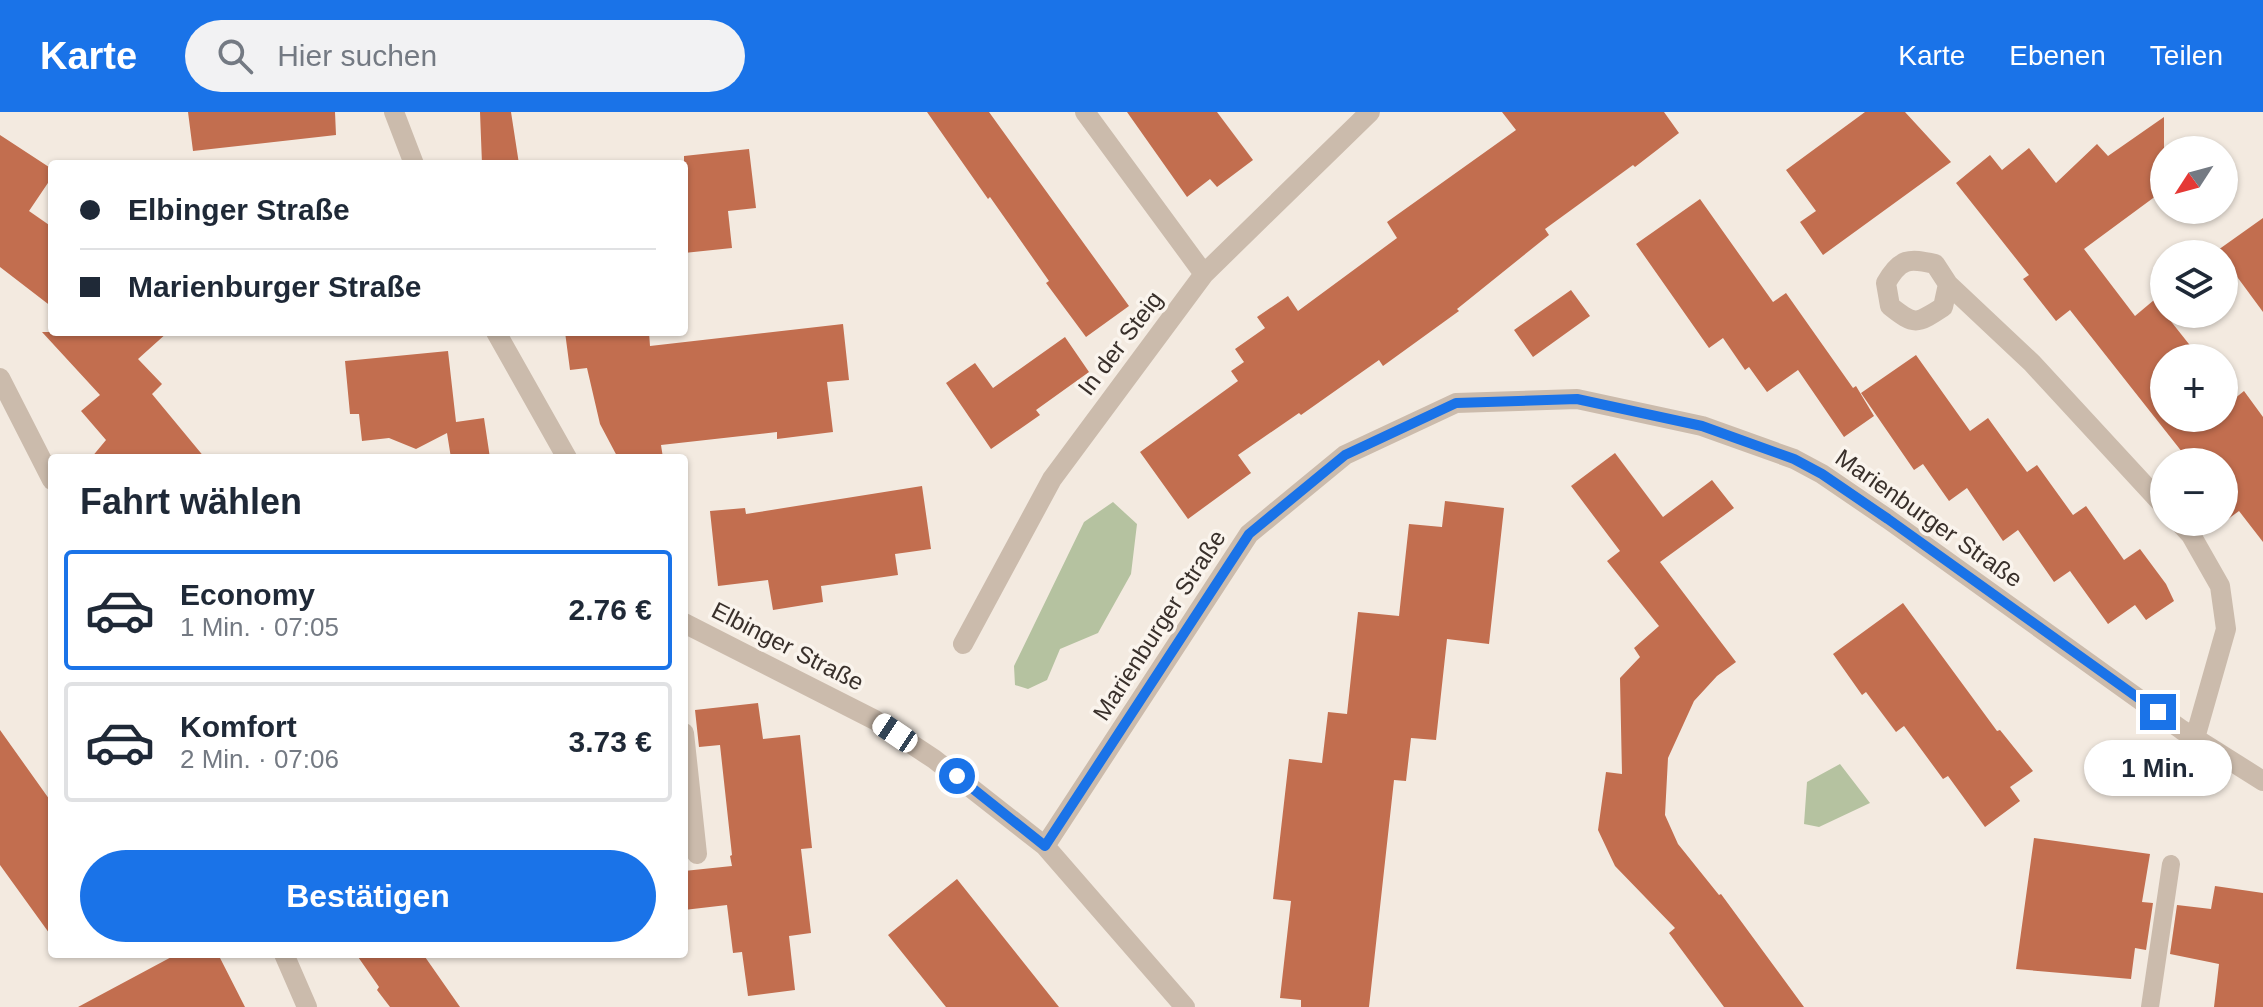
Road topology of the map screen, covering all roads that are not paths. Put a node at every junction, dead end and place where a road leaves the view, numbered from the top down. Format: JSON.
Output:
{"nodes":[{"id":1,"x":394,"y":112,"type":"edge"},
{"id":2,"x":1085,"y":112,"type":"edge"},
{"id":3,"x":1370,"y":112,"type":"edge"},
{"id":4,"x":412,"y":160,"type":"edge"},
{"id":5,"x":1204,"y":274,"type":"junction"},
{"id":6,"x":1948,"y":284,"type":"dead end"},
{"id":7,"x":498,"y":336,"type":"edge"},
{"id":8,"x":0,"y":378,"type":"edge"},
{"id":9,"x":565,"y":454,"type":"edge"},
{"id":10,"x":48,"y":472,"type":"edge"},
{"id":11,"x":2150,"y":491,"type":"edge"},
{"id":12,"x":2192,"y":536,"type":"edge"},
{"id":13,"x":688,"y":625,"type":"edge"},
{"id":14,"x":963,"y":644,"type":"dead end"},
{"id":15,"x":2195,"y":738,"type":"junction"},
{"id":16,"x":688,"y":770,"type":"edge"},
{"id":17,"x":2263,"y":781,"type":"edge"},
{"id":18,"x":1045,"y":846,"type":"junction"},
{"id":19,"x":697,"y":854,"type":"dead end"},
{"id":20,"x":2171,"y":864,"type":"dead end"},
{"id":21,"x":286,"y":958,"type":"edge"},
{"id":22,"x":307,"y":1007,"type":"edge"},
{"id":23,"x":1185,"y":1007,"type":"edge"},
{"id":24,"x":2150,"y":1007,"type":"edge"}],
"edges":[{"from":1,"to":4,"type":"street"},
{"from":2,"to":5,"type":"street"},
{"from":3,"to":5,"type":"street","name":"In der Steig"},
{"from":5,"to":14,"type":"street","name":"In der Steig"},
{"from":6,"to":11,"type":"street"},
{"from":7,"to":9,"type":"street"},
{"from":8,"to":10,"type":"street"},
{"from":12,"to":15,"type":"street"},
{"from":13,"to":18,"type":"street","name":"Elbinger Straße"},
{"from":15,"to":17,"type":"street","name":"Marienburger Straße"},
{"from":15,"to":18,"type":"street","name":"Marienburger Straße"},
{"from":16,"to":19,"type":"street"},
{"from":18,"to":23,"type":"street","name":"Elbinger Straße"},
{"from":20,"to":24,"type":"lane"},
{"from":21,"to":22,"type":"street"}]}
